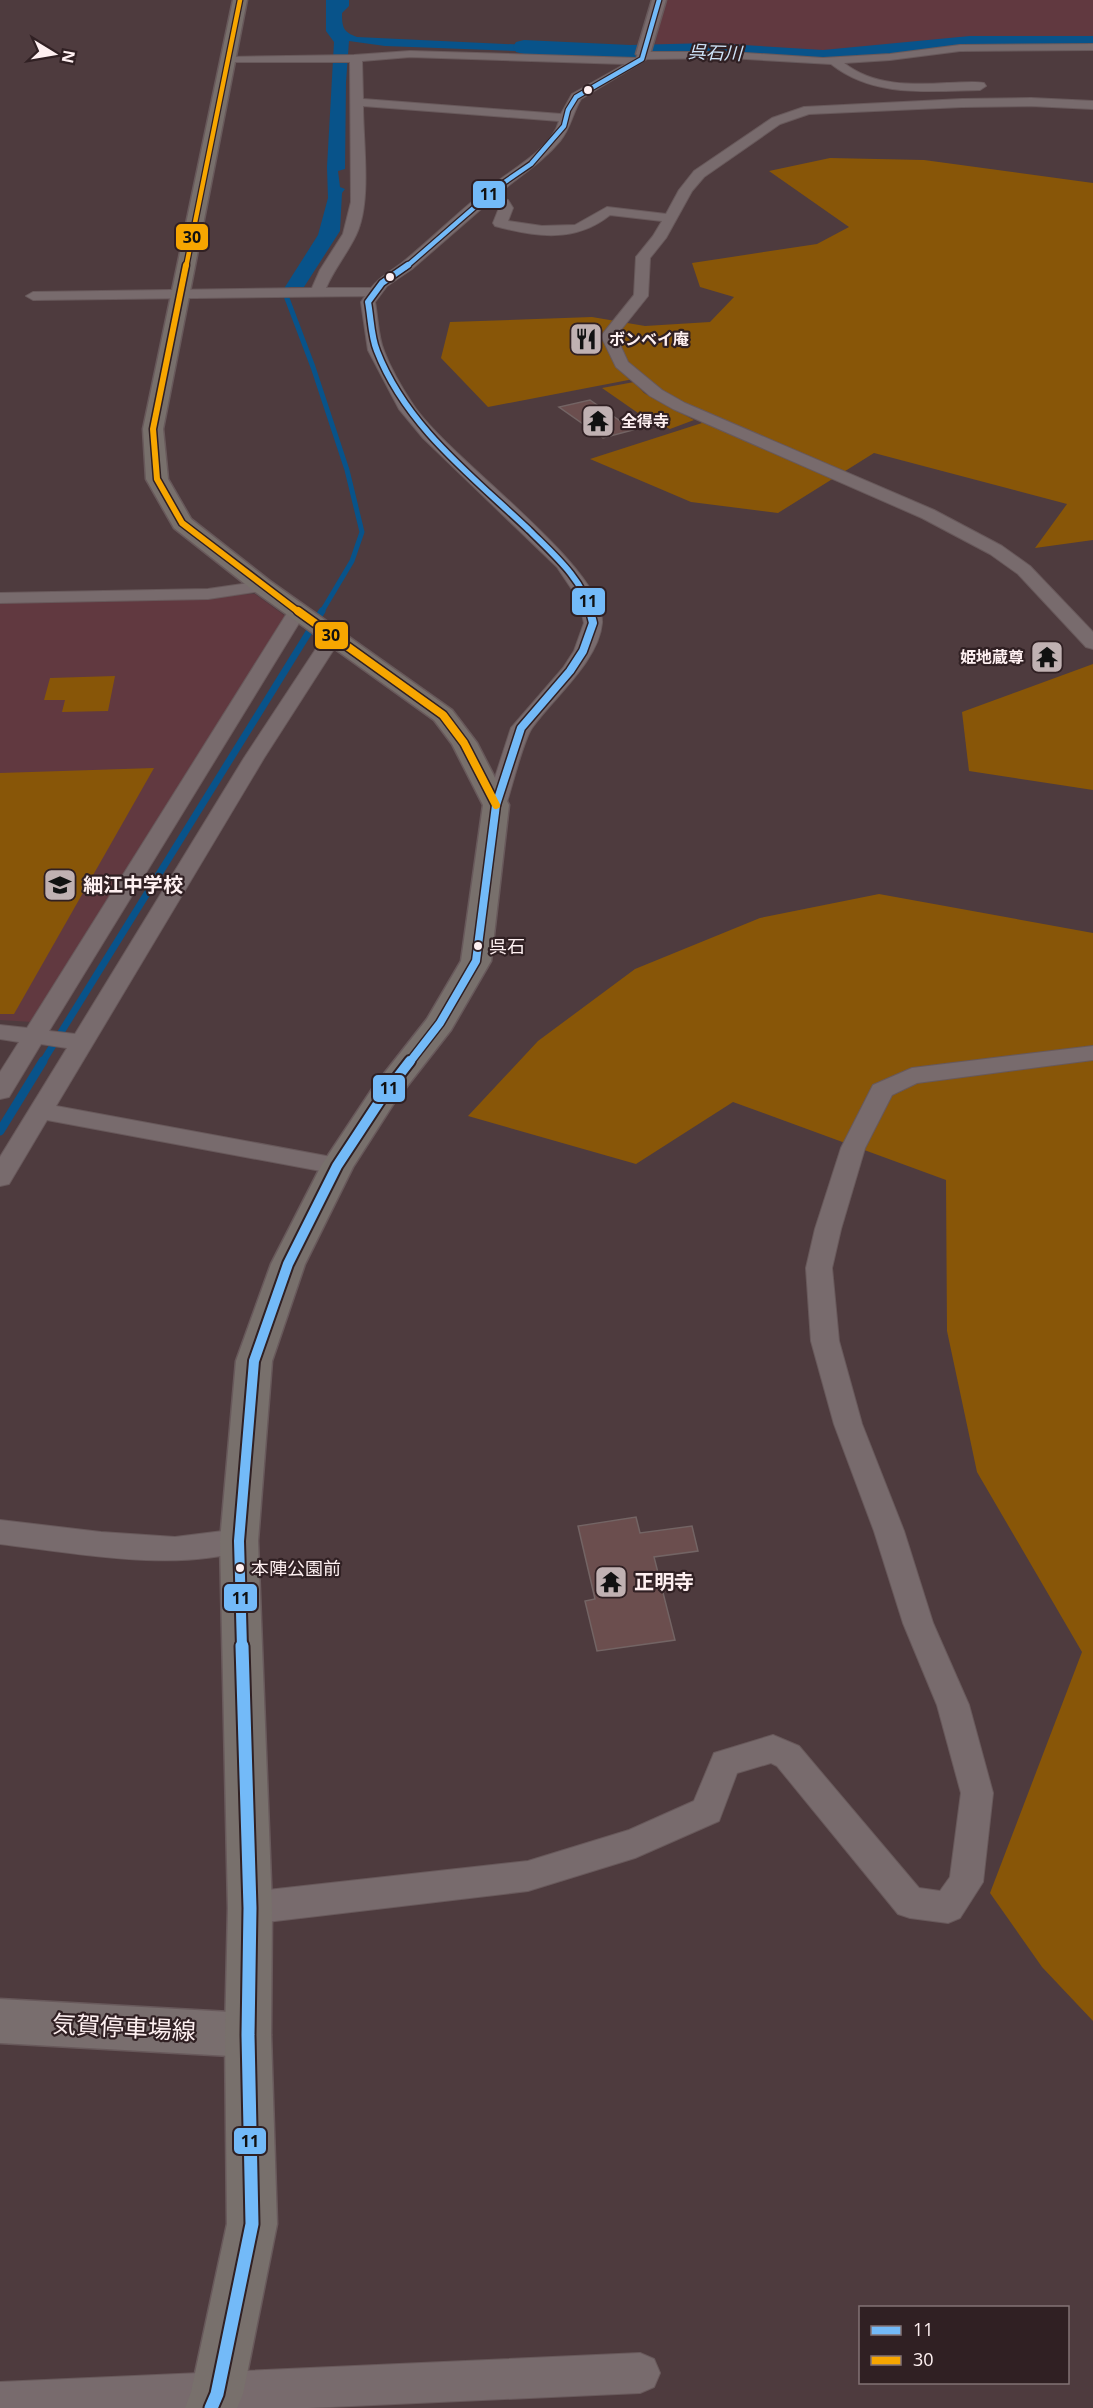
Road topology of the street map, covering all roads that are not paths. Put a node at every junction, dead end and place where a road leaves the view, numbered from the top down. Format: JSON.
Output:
{"nodes":[{"id":1,"x":240,"y":0,"type":"edge"},
{"id":2,"x":659,"y":0,"type":"edge"},
{"id":3,"x":1093,"y":47,"type":"edge"},
{"id":4,"x":642,"y":55,"type":"junction"},
{"id":5,"x":355,"y":58,"type":"junction"},
{"id":6,"x":229,"y":60,"type":"junction"},
{"id":7,"x":833,"y":60,"type":"junction"},
{"id":8,"x":992,"y":86,"type":"dead end"},
{"id":9,"x":1063,"y":91,"type":"dead end"},
{"id":10,"x":1093,"y":99,"type":"edge"},
{"id":11,"x":357,"y":102,"type":"junction"},
{"id":12,"x":1093,"y":105,"type":"edge"},
{"id":13,"x":567,"y":118,"type":"junction"},
{"id":14,"x":485,"y":198,"type":"junction"},
{"id":15,"x":669,"y":218,"type":"junction"},
{"id":16,"x":315,"y":291,"type":"junction"},
{"id":17,"x":374,"y":292,"type":"junction"},
{"id":18,"x":181,"y":293,"type":"junction"},
{"id":19,"x":33,"y":296,"type":"dead end"},
{"id":20,"x":262,"y":586,"type":"junction"},
{"id":21,"x":0,"y":598,"type":"edge"},
{"id":22,"x":298,"y":610,"type":"junction"},
{"id":23,"x":334,"y":635,"type":"junction"},
{"id":24,"x":1093,"y":643,"type":"edge"},
{"id":25,"x":496,"y":805,"type":"junction"},
{"id":26,"x":0,"y":1032,"type":"edge"},
{"id":27,"x":34,"y":1036,"type":"junction"},
{"id":28,"x":82,"y":1042,"type":"junction"},
{"id":29,"x":1093,"y":1053,"type":"edge"},
{"id":30,"x":0,"y":1091,"type":"edge"},
{"id":31,"x":42,"y":1111,"type":"junction"},
{"id":32,"x":337,"y":1166,"type":"junction"},
{"id":33,"x":0,"y":1178,"type":"edge"},
{"id":34,"x":0,"y":1532,"type":"edge"},
{"id":35,"x":239,"y":1541,"type":"junction"},
{"id":36,"x":250,"y":1908,"type":"junction"},
{"id":37,"x":0,"y":2021,"type":"edge"},
{"id":38,"x":248,"y":2035,"type":"junction"},
{"id":39,"x":640,"y":2373,"type":"dead end"},
{"id":40,"x":214,"y":2401,"type":"edge"},
{"id":41,"x":0,"y":2402,"type":"edge"}],
"edges":[{"from":1,"to":6,"type":"highway"},
{"from":2,"to":4,"type":"street"},
{"from":3,"to":7,"type":"street"},
{"from":4,"to":5,"type":"street"},
{"from":4,"to":7,"type":"street"},
{"from":4,"to":13,"type":"street"},
{"from":5,"to":6,"type":"street"},
{"from":5,"to":11,"type":"street"},
{"from":6,"to":18,"type":"highway"},
{"from":7,"to":8,"type":"street"},
{"from":9,"to":10,"type":"street"},
{"from":11,"to":13,"type":"street"},
{"from":11,"to":16,"type":"street"},
{"from":12,"to":15,"type":"street"},
{"from":13,"to":14,"type":"street"},
{"from":14,"to":15,"type":"street"},
{"from":14,"to":17,"type":"street"},
{"from":15,"to":24,"type":"street"},
{"from":16,"to":17,"type":"street"},
{"from":16,"to":18,"type":"street"},
{"from":17,"to":25,"type":"street"},
{"from":18,"to":19,"type":"street"},
{"from":18,"to":20,"type":"highway"},
{"from":20,"to":21,"type":"street"},
{"from":20,"to":22,"type":"highway"},
{"from":22,"to":23,"type":"highway"},
{"from":22,"to":27,"type":"street"},
{"from":23,"to":25,"type":"highway"},
{"from":23,"to":28,"type":"street"},
{"from":25,"to":32,"type":"highway"},
{"from":26,"to":27,"type":"street"},
{"from":27,"to":28,"type":"street"},
{"from":27,"to":30,"type":"street"},
{"from":28,"to":31,"type":"street"},
{"from":29,"to":36,"type":"street"},
{"from":31,"to":32,"type":"street"},
{"from":31,"to":33,"type":"street"},
{"from":32,"to":35,"type":"highway"},
{"from":34,"to":35,"type":"street"},
{"from":35,"to":36,"type":"highway"},
{"from":36,"to":38,"type":"highway"},
{"from":37,"to":38,"type":"main road","name":"気賀停車場線"},
{"from":38,"to":40,"type":"highway"},
{"from":39,"to":40,"type":"street"},
{"from":40,"to":41,"type":"street"}]}
